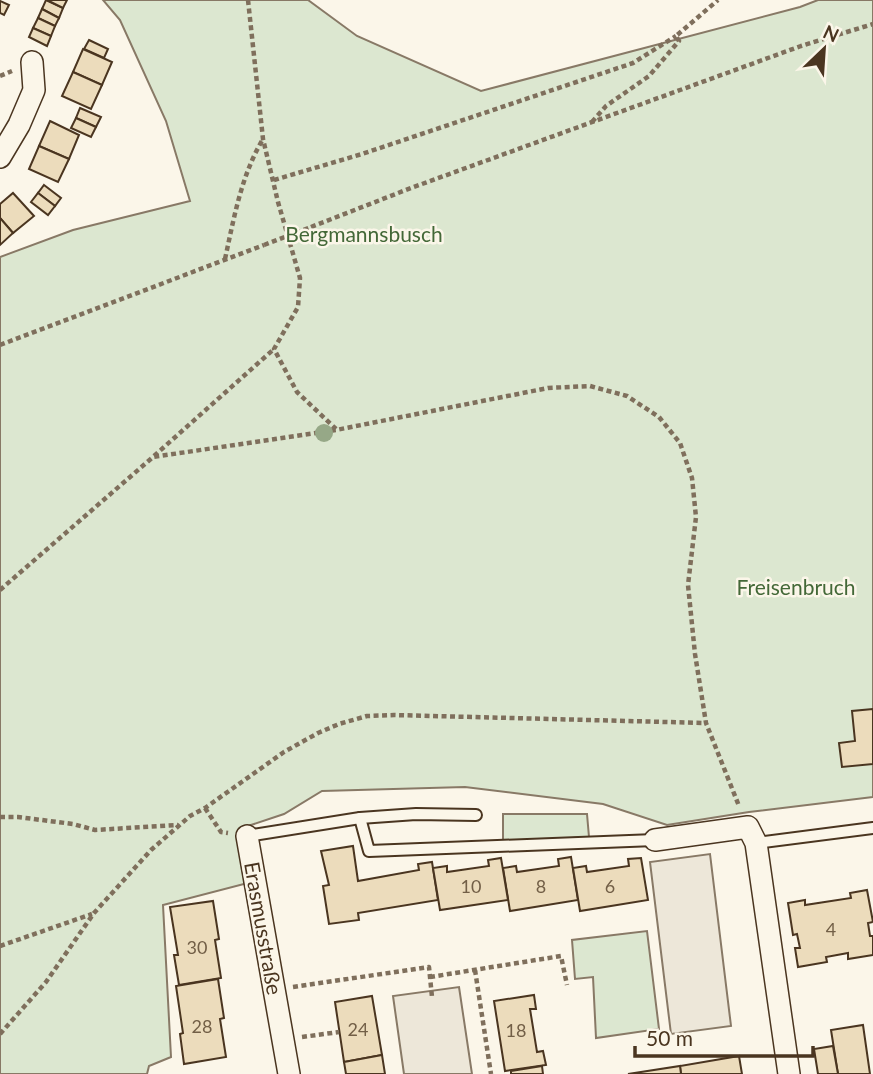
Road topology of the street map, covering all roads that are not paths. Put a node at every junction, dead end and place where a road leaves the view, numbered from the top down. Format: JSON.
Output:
{"nodes":[{"id":1,"x":32,"y":62,"type":"dead end"},
{"id":2,"x":0,"y":157,"type":"edge"},
{"id":3,"x":476,"y":815,"type":"dead end"},
{"id":4,"x":360,"y":818,"type":"junction"},
{"id":5,"x":873,"y":828,"type":"edge"},
{"id":6,"x":752,"y":835,"type":"junction"},
{"id":7,"x":247,"y":836,"type":"joint"},
{"id":8,"x":655,"y":840,"type":"joint"},
{"id":9,"x":289,"y":1074,"type":"edge"},
{"id":10,"x":789,"y":1074,"type":"edge"}],
"edges":[{"from":1,"to":2,"type":"street"},
{"from":3,"to":4,"type":"lane"},
{"from":4,"to":7,"type":"lane"},
{"from":4,"to":8,"type":"lane"},
{"from":5,"to":6,"type":"lane"},
{"from":6,"to":8,"type":"street"},
{"from":6,"to":10,"type":"street"},
{"from":7,"to":9,"type":"street","name":"Erasmusstraße"}]}
